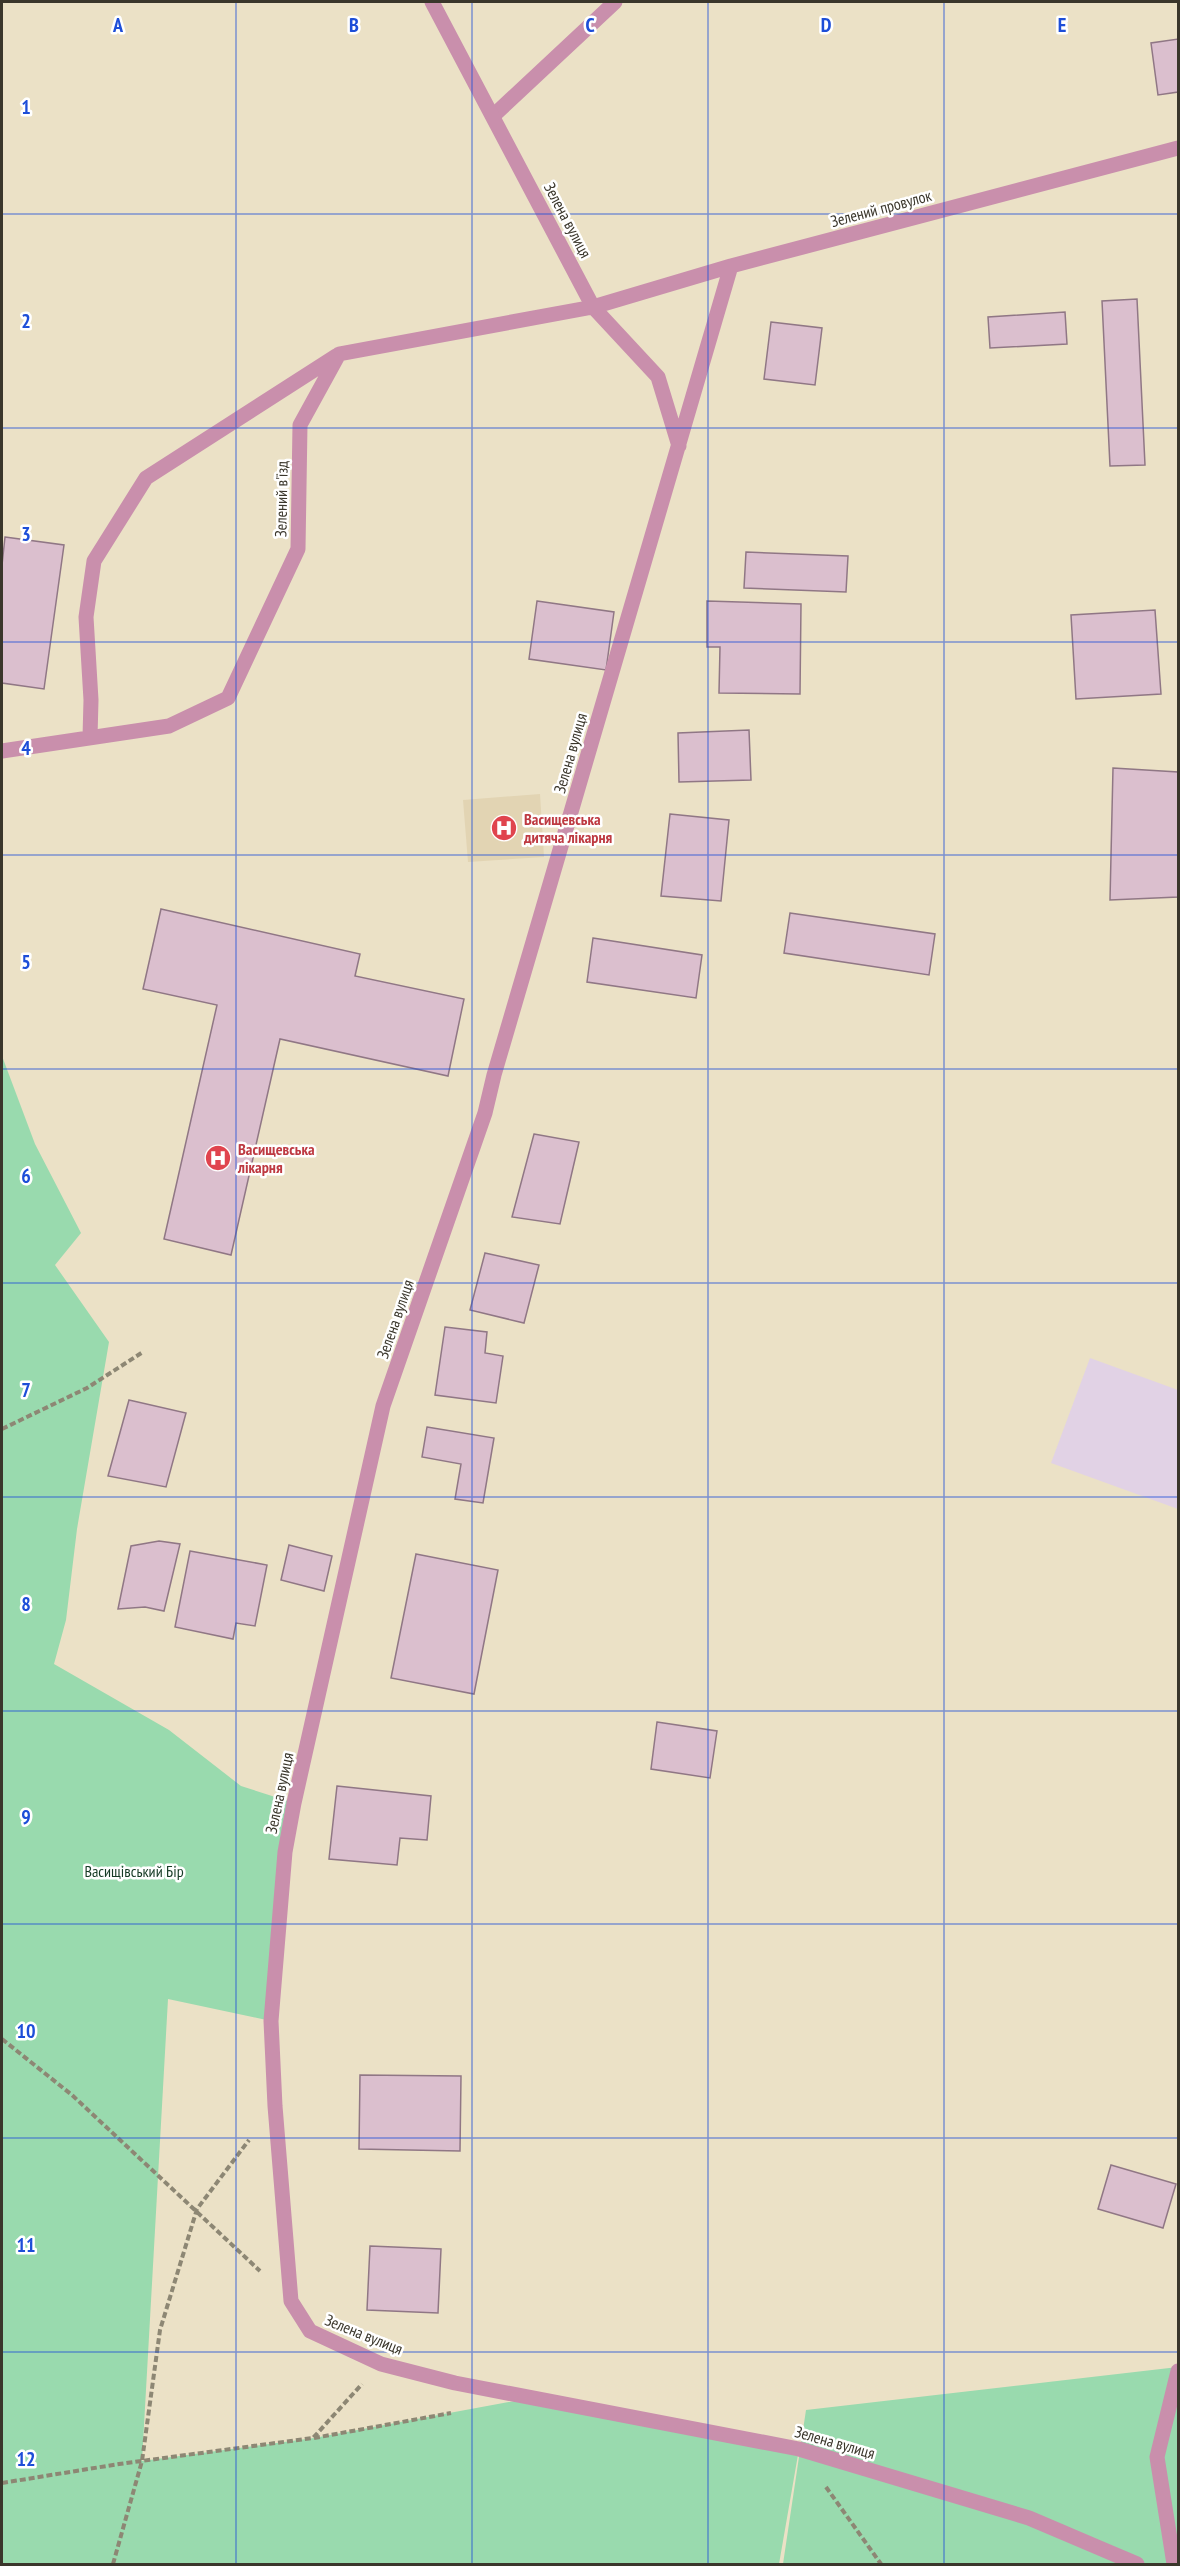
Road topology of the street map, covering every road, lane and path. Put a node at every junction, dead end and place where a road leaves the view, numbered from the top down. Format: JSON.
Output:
{"nodes":[{"id":1,"x":432,"y":2,"type":"edge"},
{"id":2,"x":615,"y":2,"type":"edge"},
{"id":3,"x":493,"y":116,"type":"junction"},
{"id":4,"x":1179,"y":148,"type":"edge"},
{"id":5,"x":731,"y":266,"type":"junction"},
{"id":6,"x":593,"y":307,"type":"junction"},
{"id":7,"x":339,"y":354,"type":"junction"},
{"id":8,"x":679,"y":446,"type":"junction"},
{"id":9,"x":90,"y":737,"type":"junction"},
{"id":10,"x":2,"y":751,"type":"edge"},
{"id":11,"x":143,"y":1352,"type":"dead end"},
{"id":12,"x":2,"y":1429,"type":"edge"},
{"id":13,"x":2,"y":2039,"type":"edge"},
{"id":14,"x":275,"y":2106,"type":"junction"},
{"id":15,"x":197,"y":2209,"type":"junction"},
{"id":16,"x":291,"y":2301,"type":"junction"},
{"id":17,"x":381,"y":2364,"type":"junction"},
{"id":18,"x":1179,"y":2371,"type":"edge"},
{"id":19,"x":454,"y":2412,"type":"dead end"},
{"id":20,"x":314,"y":2438,"type":"junction"},
{"id":21,"x":799,"y":2449,"type":"junction"},
{"id":22,"x":142,"y":2461,"type":"junction"},
{"id":23,"x":2,"y":2483,"type":"edge"},
{"id":24,"x":113,"y":2565,"type":"edge"},
{"id":25,"x":881,"y":2565,"type":"edge"},
{"id":26,"x":1137,"y":2565,"type":"edge"},
{"id":27,"x":1174,"y":2565,"type":"edge"}],
"edges":[{"from":1,"to":3,"type":"street","name":"Зелена вулиця"},
{"from":2,"to":3,"type":"street"},
{"from":3,"to":6,"type":"street","name":"Зелена вулиця"},
{"from":4,"to":5,"type":"street","name":"Зелений провулок"},
{"from":5,"to":6,"type":"street","name":"Зелений провулок"},
{"from":5,"to":8,"type":"street","name":"Зелена вулиця"},
{"from":6,"to":7,"type":"street"},
{"from":6,"to":8,"type":"street","name":"Зелена вулиця"},
{"from":7,"to":9,"type":"street"},
{"from":7,"to":9,"type":"street","name":"Зелений в'їзд"},
{"from":8,"to":14,"type":"street","name":"Зелена вулиця"},
{"from":9,"to":10,"type":"street","name":"Зелений в'їзд"},
{"from":11,"to":12,"type":"path"},
{"from":13,"to":15,"type":"path"},
{"from":14,"to":15,"type":"path"},
{"from":14,"to":16,"type":"street","name":"Зелена вулиця"},
{"from":15,"to":16,"type":"path"},
{"from":15,"to":22,"type":"path"},
{"from":16,"to":17,"type":"street","name":"Зелена вулиця"},
{"from":17,"to":20,"type":"path"},
{"from":17,"to":21,"type":"street","name":"Зелена вулиця"},
{"from":18,"to":27,"type":"street"},
{"from":19,"to":20,"type":"path"},
{"from":20,"to":22,"type":"path"},
{"from":21,"to":25,"type":"path"},
{"from":21,"to":26,"type":"street","name":"Зелена вулиця"},
{"from":22,"to":23,"type":"path"},
{"from":22,"to":24,"type":"path"}]}
